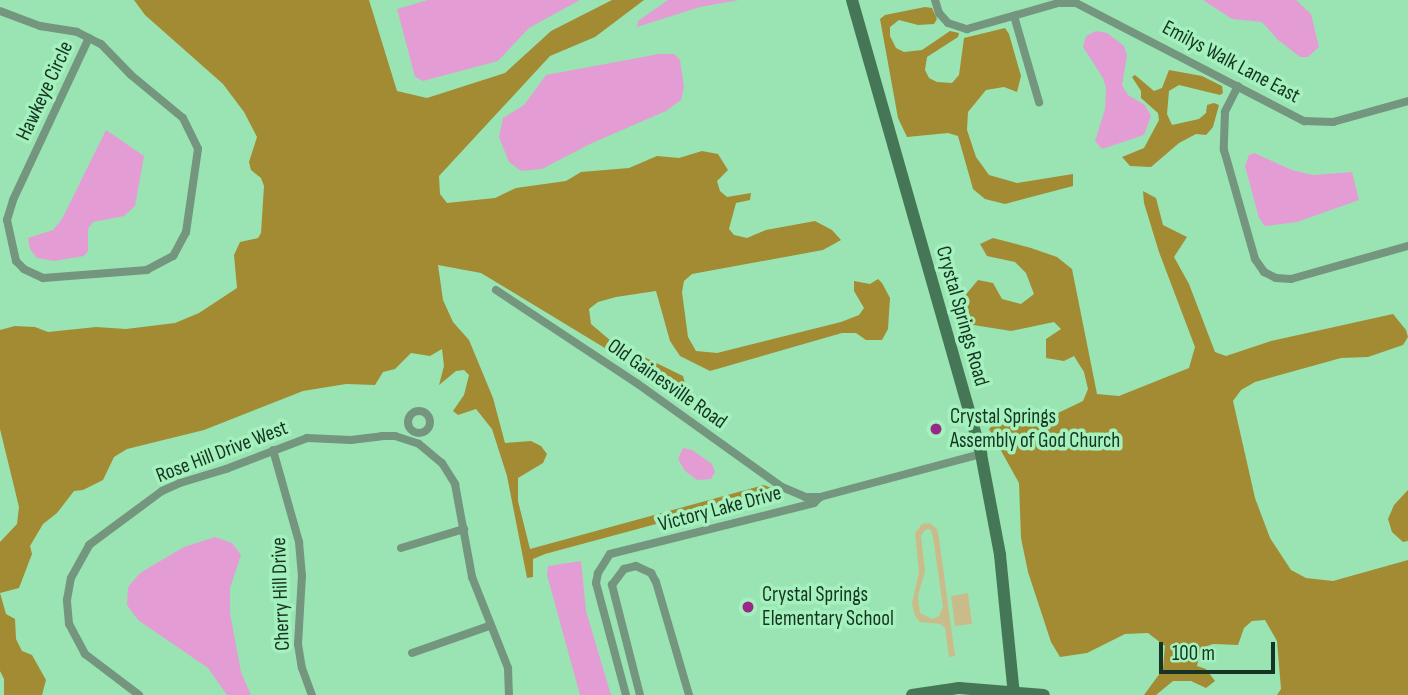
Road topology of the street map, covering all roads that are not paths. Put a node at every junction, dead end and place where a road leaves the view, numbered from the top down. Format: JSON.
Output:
{"nodes":[{"id":1,"x":852,"y":0,"type":"edge"},
{"id":2,"x":935,"y":0,"type":"edge"},
{"id":3,"x":0,"y":11,"type":"edge"},
{"id":4,"x":1014,"y":16,"type":"junction"},
{"id":5,"x":89,"y":38,"type":"junction"},
{"id":6,"x":1238,"y":86,"type":"junction"},
{"id":7,"x":1408,"y":101,"type":"edge"},
{"id":8,"x":1039,"y":102,"type":"dead end"},
{"id":9,"x":1408,"y":246,"type":"edge"},
{"id":10,"x":496,"y":290,"type":"dead end"},
{"id":11,"x":273,"y":450,"type":"junction"},
{"id":12,"x":981,"y":454,"type":"junction"},
{"id":13,"x":820,"y":497,"type":"junction"},
{"id":14,"x":464,"y":529,"type":"junction"},
{"id":15,"x":401,"y":548,"type":"dead end"},
{"id":16,"x":489,"y":626,"type":"junction"},
{"id":17,"x":412,"y":653,"type":"dead end"},
{"id":18,"x":1014,"y":692,"type":"edge"},
{"id":19,"x":139,"y":695,"type":"edge"},
{"id":20,"x":312,"y":695,"type":"edge"},
{"id":21,"x":509,"y":695,"type":"edge"},
{"id":22,"x":626,"y":695,"type":"edge"},
{"id":23,"x":640,"y":695,"type":"edge"},
{"id":24,"x":689,"y":695,"type":"edge"},
{"id":25,"x":912,"y":695,"type":"edge"},
{"id":26,"x":1044,"y":695,"type":"edge"}],
"edges":[{"from":1,"to":12,"type":"street","name":"Crystal Springs Road"},
{"from":2,"to":4,"type":"street","name":"Emilys Walk Lane East"},
{"from":3,"to":5,"type":"street","name":"Hawkeye Circle"},
{"from":4,"to":6,"type":"street","name":"Emilys Walk Lane East"},
{"from":4,"to":8,"type":"street"},
{"from":5,"to":5,"type":"street","name":"Hawkeye Circle"},
{"from":6,"to":7,"type":"street","name":"Emilys Walk Lane East"},
{"from":6,"to":9,"type":"street"},
{"from":10,"to":13,"type":"street","name":"Old Gainesville Road"},
{"from":11,"to":14,"type":"street","name":"Rose Hill Drive West"},
{"from":11,"to":19,"type":"street","name":"Rose Hill Drive West"},
{"from":11,"to":20,"type":"street","name":"Cherry Hill Drive"},
{"from":12,"to":13,"type":"street","name":"Victory Lake Drive"},
{"from":12,"to":18,"type":"street","name":"Crystal Springs Road"},
{"from":13,"to":22,"type":"street","name":"Victory Lake Drive"},
{"from":14,"to":15,"type":"street"},
{"from":14,"to":16,"type":"street"},
{"from":16,"to":17,"type":"street"},
{"from":16,"to":21,"type":"street"},
{"from":18,"to":25,"type":"street"},
{"from":18,"to":26,"type":"street"},
{"from":23,"to":24,"type":"street"}]}
